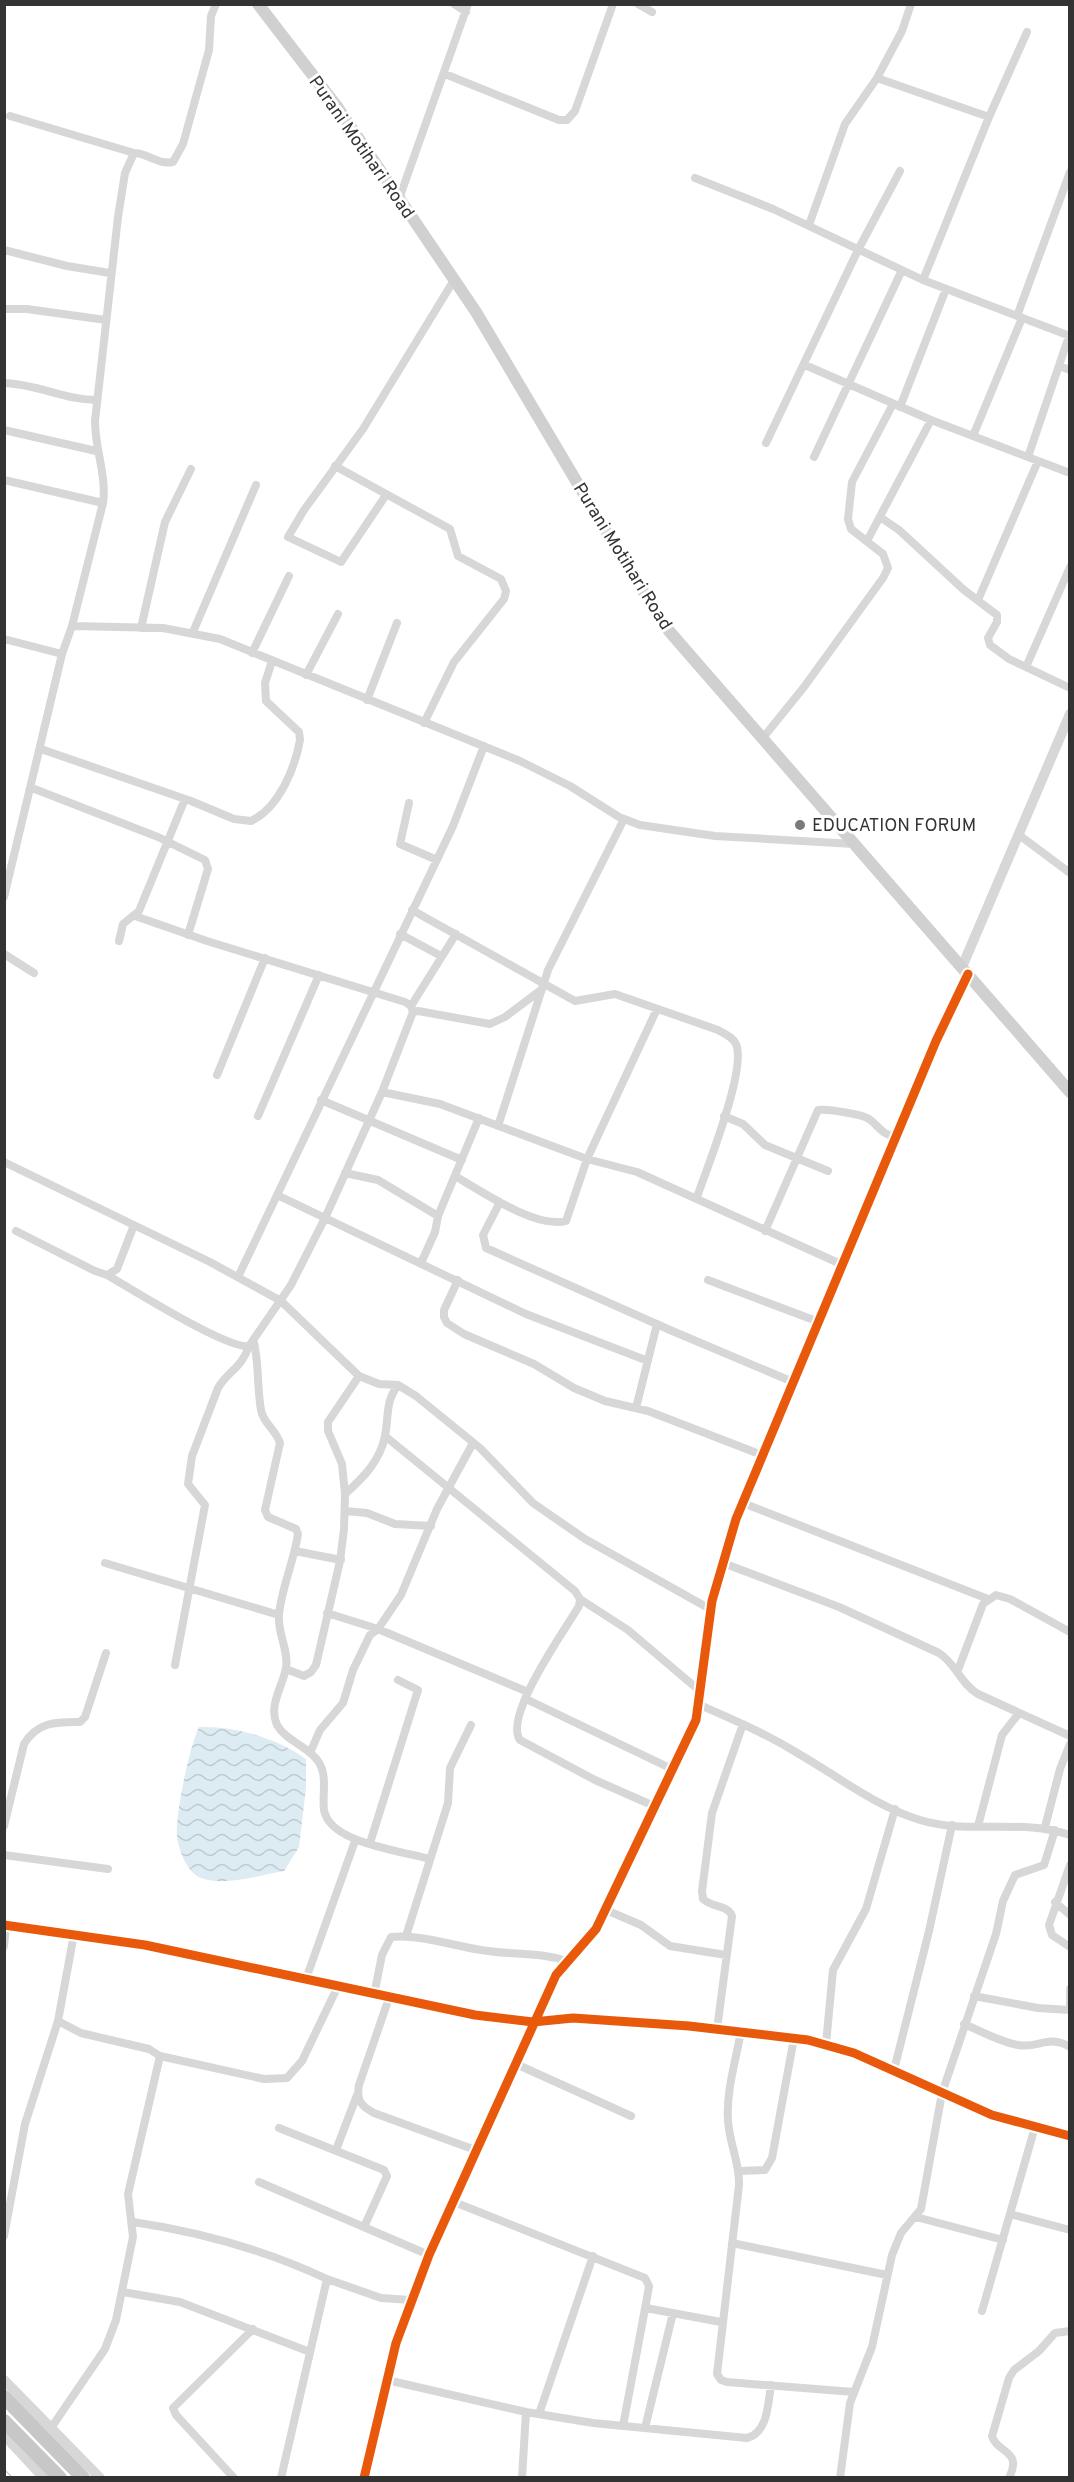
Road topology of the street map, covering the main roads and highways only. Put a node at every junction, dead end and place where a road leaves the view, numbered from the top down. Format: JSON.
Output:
{"nodes":[{"id":1,"x":258,"y":4,"type":"edge"},
{"id":2,"x":1070,"y":1092,"type":"edge"},
{"id":3,"x":4,"y":2397,"type":"edge"},
{"id":4,"x":4,"y":2421,"type":"edge"},
{"id":5,"x":60,"y":2478,"type":"edge"},
{"id":6,"x":83,"y":2478,"type":"edge"}],
"edges":[{"from":1,"to":2,"type":"main road","name":"Purani Motihari Road"},
{"from":3,"to":6,"type":"highway"},
{"from":4,"to":5,"type":"highway"}]}
